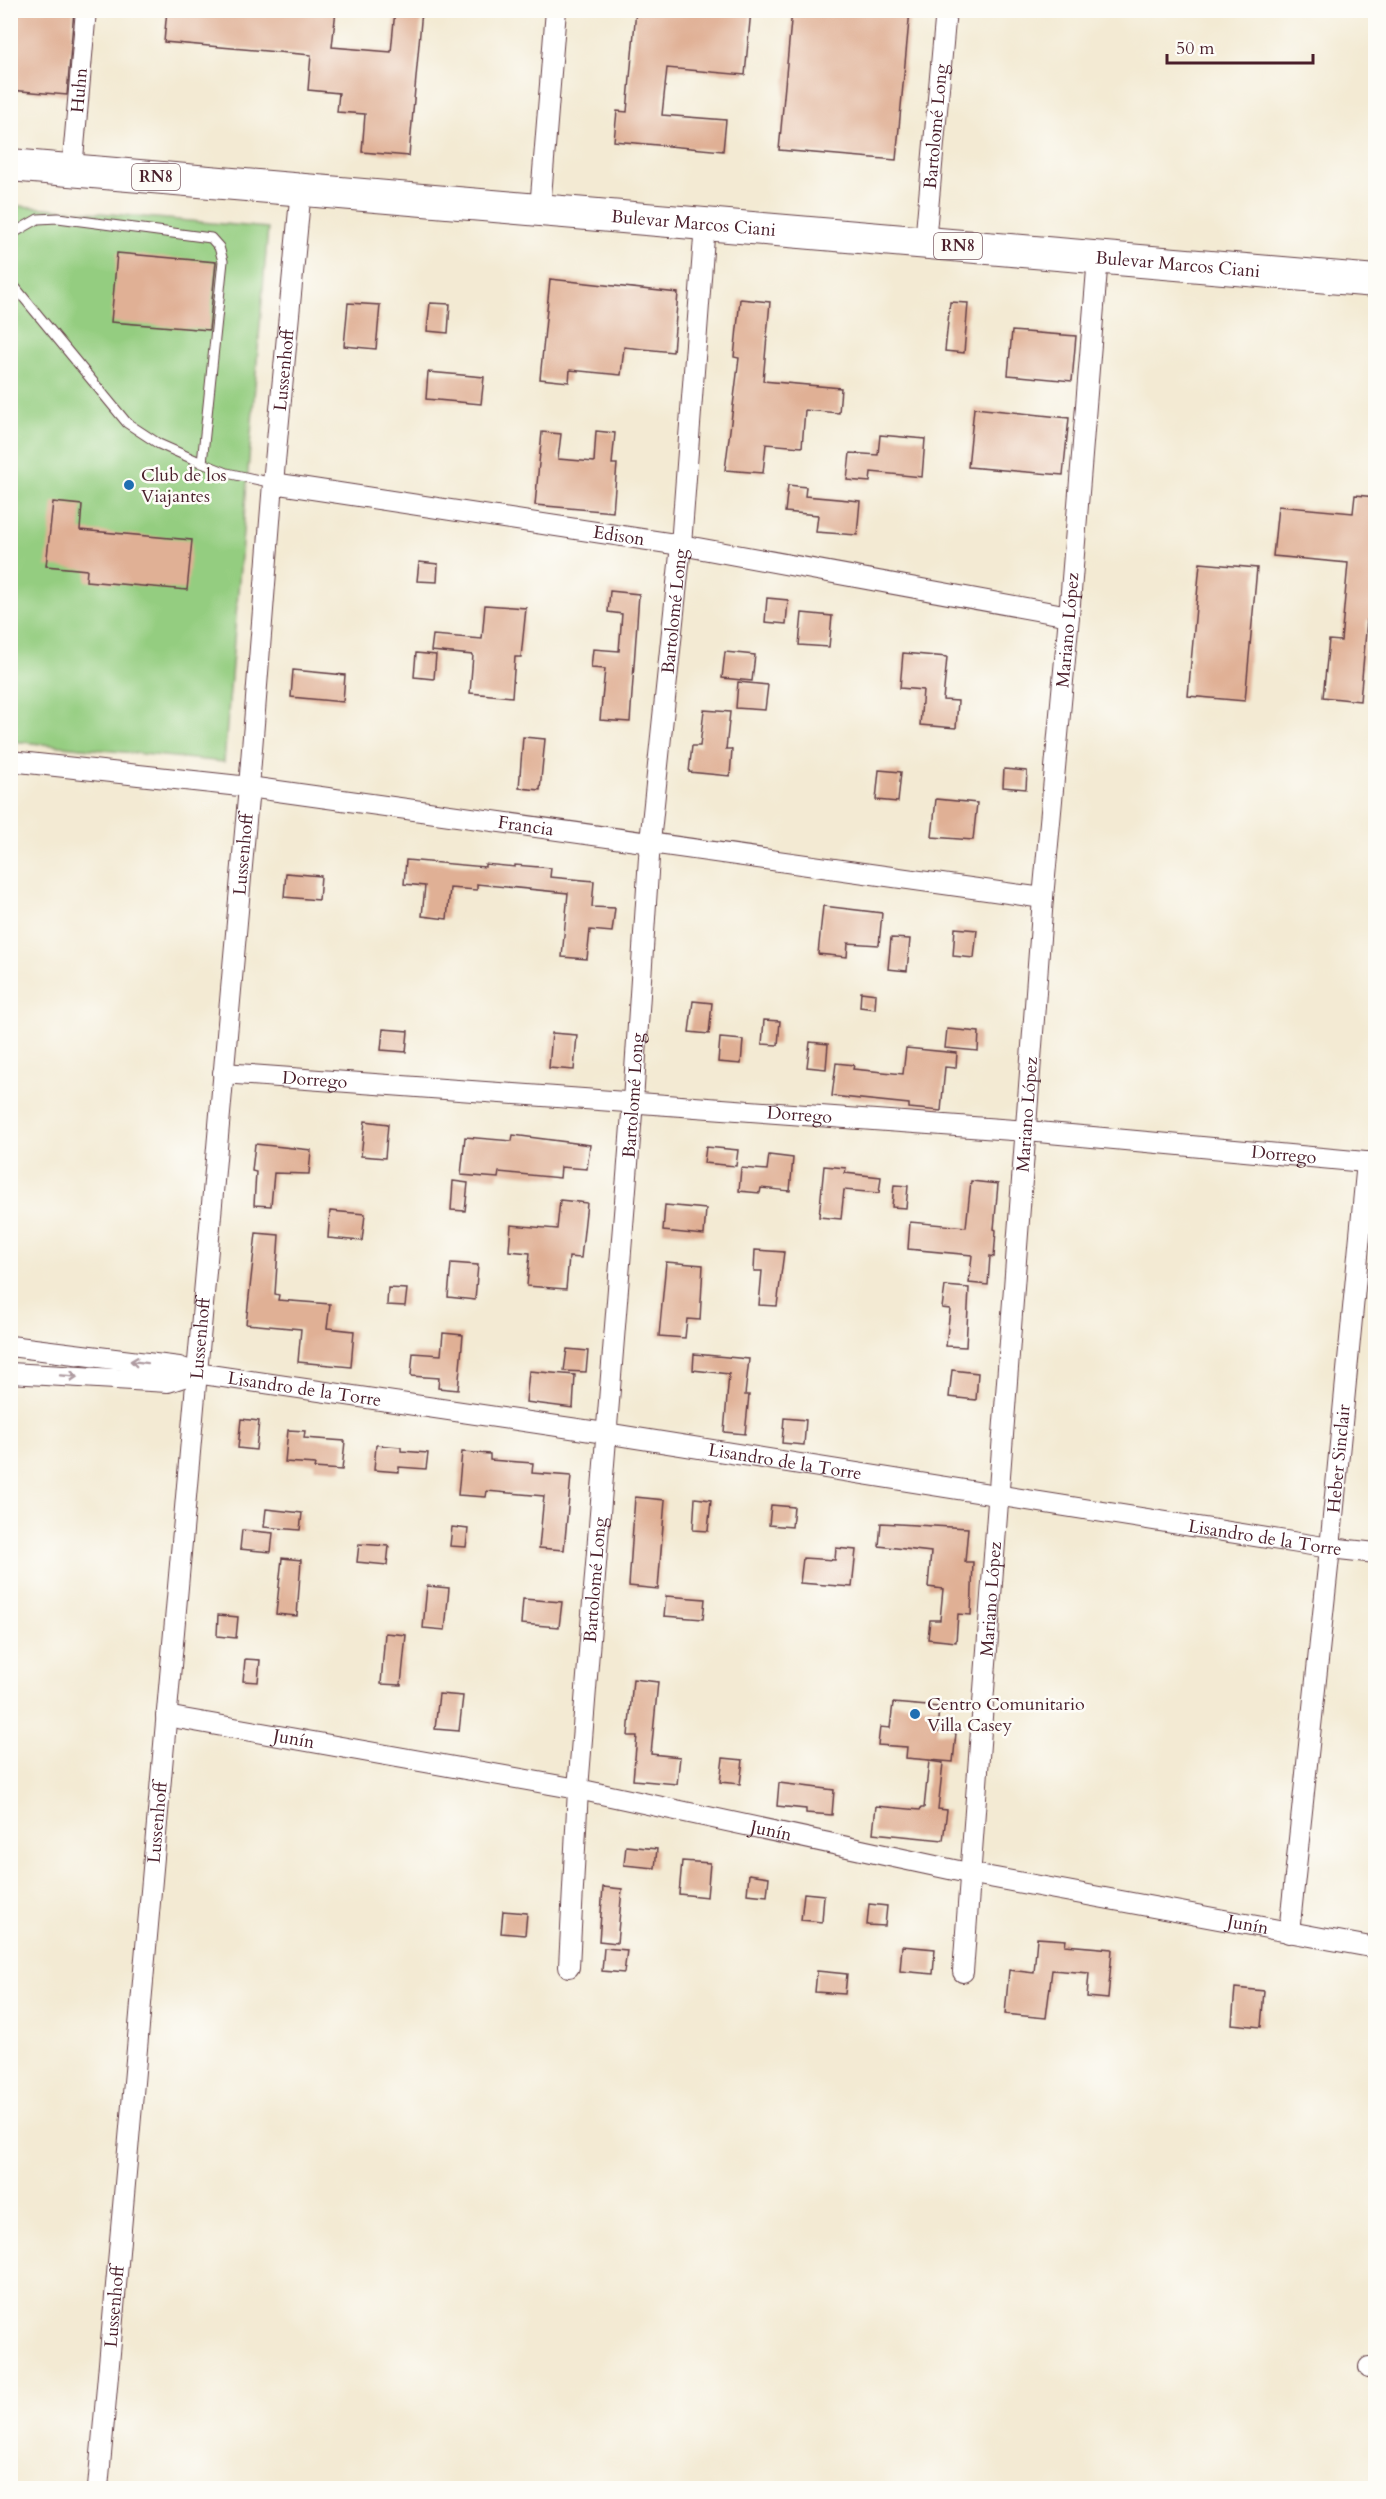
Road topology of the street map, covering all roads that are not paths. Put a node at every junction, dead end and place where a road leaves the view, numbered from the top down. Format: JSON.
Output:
{"nodes":[{"id":1,"x":86,"y":10,"type":"edge"},
{"id":2,"x":556,"y":10,"type":"edge"},
{"id":3,"x":946,"y":10,"type":"edge"},
{"id":4,"x":10,"y":165,"type":"edge"},
{"id":5,"x":72,"y":170,"type":"junction"},
{"id":6,"x":301,"y":189,"type":"junction"},
{"id":7,"x":540,"y":209,"type":"junction"},
{"id":8,"x":705,"y":224,"type":"junction"},
{"id":9,"x":10,"y":235,"type":"edge"},
{"id":10,"x":925,"y":243,"type":"junction"},
{"id":11,"x":1098,"y":257,"type":"junction"},
{"id":12,"x":10,"y":281,"type":"edge"},
{"id":13,"x":1376,"y":281,"type":"edge"},
{"id":14,"x":202,"y":463,"type":"junction"},
{"id":15,"x":273,"y":483,"type":"junction"},
{"id":16,"x":681,"y":545,"type":"junction"},
{"id":17,"x":1069,"y":616,"type":"junction"},
{"id":18,"x":10,"y":761,"type":"edge"},
{"id":19,"x":249,"y":787,"type":"junction"},
{"id":20,"x":650,"y":842,"type":"junction"},
{"id":21,"x":1043,"y":898,"type":"junction"},
{"id":22,"x":223,"y":1072,"type":"junction"},
{"id":23,"x":633,"y":1101,"type":"junction"},
{"id":24,"x":1027,"y":1131,"type":"junction"},
{"id":25,"x":1371,"y":1162,"type":"edge"},
{"id":26,"x":10,"y":1346,"type":"edge"},
{"id":27,"x":10,"y":1373,"type":"edge"},
{"id":28,"x":196,"y":1373,"type":"junction"},
{"id":29,"x":605,"y":1433,"type":"junction"},
{"id":30,"x":998,"y":1496,"type":"junction"},
{"id":31,"x":1330,"y":1548,"type":"junction"},
{"id":32,"x":1376,"y":1553,"type":"edge"},
{"id":33,"x":166,"y":1716,"type":"junction"},
{"id":34,"x":578,"y":1789,"type":"junction"},
{"id":35,"x":968,"y":1873,"type":"junction"},
{"id":36,"x":1289,"y":1934,"type":"junction"},
{"id":37,"x":1376,"y":1948,"type":"edge"},
{"id":38,"x":569,"y":1967,"type":"dead end"},
{"id":39,"x":963,"y":1972,"type":"dead end"},
{"id":40,"x":98,"y":2488,"type":"edge"}],
"edges":[{"from":1,"to":5,"type":"street","name":"Huhn"},
{"from":2,"to":7,"type":"street"},
{"from":3,"to":10,"type":"street","name":"Bartolomé Long"},
{"from":4,"to":5,"type":"highway","name":"Bulevar Marcos Ciani","number":"RN8"},
{"from":5,"to":6,"type":"highway","name":"Bulevar Marcos Ciani","number":"RN8"},
{"from":6,"to":7,"type":"highway","name":"Bulevar Marcos Ciani","number":"RN8"},
{"from":6,"to":15,"type":"street","name":"Lussenhoff"},
{"from":7,"to":8,"type":"highway","name":"Bulevar Marcos Ciani","number":"RN8"},
{"from":8,"to":10,"type":"highway","name":"Bulevar Marcos Ciani","number":"RN8"},
{"from":8,"to":16,"type":"street","name":"Bartolomé Long"},
{"from":9,"to":14,"type":"lane"},
{"from":10,"to":11,"type":"highway","name":"Bulevar Marcos Ciani","number":"RN8"},
{"from":11,"to":13,"type":"highway","name":"Bulevar Marcos Ciani","number":"RN8"},
{"from":11,"to":17,"type":"street","name":"Mariano López"},
{"from":12,"to":14,"type":"lane"},
{"from":14,"to":15,"type":"lane"},
{"from":15,"to":16,"type":"street","name":"Edison"},
{"from":15,"to":19,"type":"street","name":"Lussenhoff"},
{"from":16,"to":17,"type":"street","name":"Edison"},
{"from":16,"to":20,"type":"street","name":"Bartolomé Long"},
{"from":17,"to":21,"type":"street","name":"Mariano López"},
{"from":18,"to":19,"type":"street","name":"Francia"},
{"from":19,"to":20,"type":"street","name":"Francia"},
{"from":19,"to":22,"type":"street","name":"Lussenhoff"},
{"from":20,"to":21,"type":"street","name":"Francia"},
{"from":20,"to":23,"type":"street","name":"Bartolomé Long"},
{"from":21,"to":24,"type":"street","name":"Mariano López"},
{"from":22,"to":23,"type":"street","name":"Dorrego"},
{"from":22,"to":28,"type":"street","name":"Lussenhoff"},
{"from":23,"to":24,"type":"street","name":"Dorrego"},
{"from":23,"to":29,"type":"street","name":"Bartolomé Long"},
{"from":24,"to":25,"type":"street","name":"Dorrego"},
{"from":24,"to":30,"type":"street","name":"Mariano López"},
{"from":25,"to":31,"type":"street","name":"Heber Sinclair"},
{"from":28,"to":26,"type":"street","name":"Lisandro de la Torre","one_way":true},
{"from":27,"to":28,"type":"street","name":"Lisandro de la Torre","one_way":true},
{"from":28,"to":29,"type":"street","name":"Lisandro de la Torre"},
{"from":28,"to":33,"type":"street","name":"Lussenhoff"},
{"from":29,"to":30,"type":"street","name":"Lisandro de la Torre"},
{"from":29,"to":34,"type":"street","name":"Bartolomé Long"},
{"from":30,"to":31,"type":"street","name":"Lisandro de la Torre"},
{"from":30,"to":35,"type":"street","name":"Mariano López"},
{"from":31,"to":32,"type":"street","name":"Lisandro de la Torre"},
{"from":31,"to":36,"type":"street","name":"Heber Sinclair"},
{"from":33,"to":34,"type":"street","name":"Junín"},
{"from":33,"to":40,"type":"street","name":"Lussenhoff"},
{"from":34,"to":35,"type":"street","name":"Junín"},
{"from":34,"to":38,"type":"street","name":"Bartolomé Long"},
{"from":35,"to":36,"type":"street","name":"Junín"},
{"from":35,"to":39,"type":"street","name":"Mariano López"},
{"from":36,"to":37,"type":"street","name":"Junín"}]}
